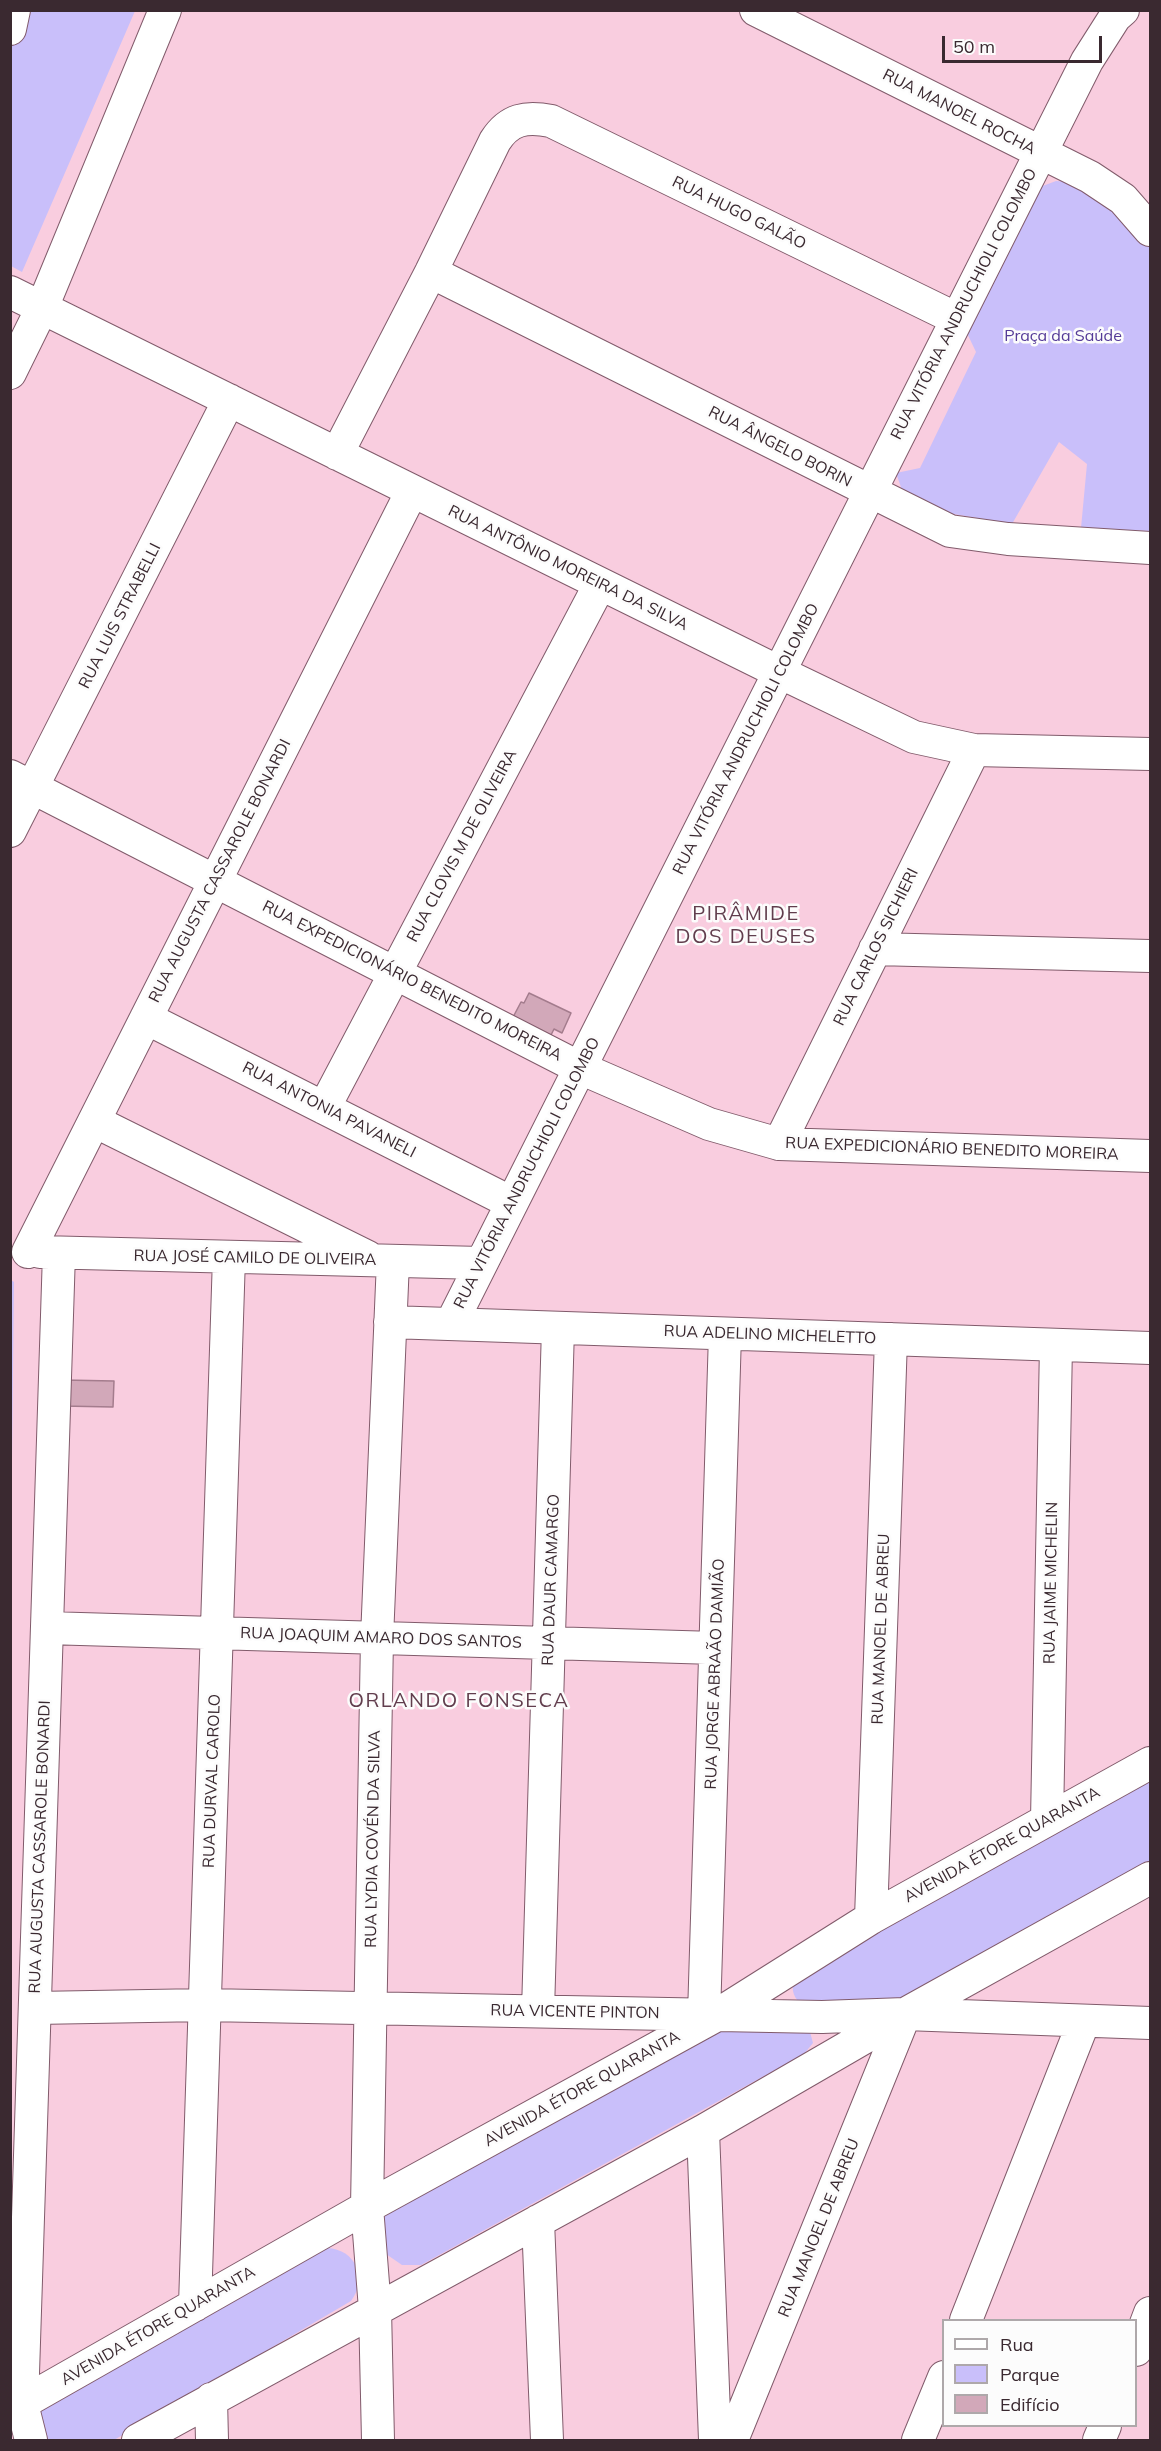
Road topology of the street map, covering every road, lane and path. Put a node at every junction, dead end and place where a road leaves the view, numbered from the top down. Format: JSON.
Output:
{"nodes":[{"id":1,"x":14,"y":10,"type":"edge"},
{"id":2,"x":165,"y":10,"type":"edge"},
{"id":3,"x":1123,"y":10,"type":"edge"},
{"id":4,"x":765,"y":12,"type":"edge"},
{"id":5,"x":10,"y":29,"type":"edge"},
{"id":6,"x":1041,"y":153,"type":"junction"},
{"id":7,"x":1150,"y":230,"type":"edge"},
{"id":8,"x":430,"y":272,"type":"junction"},
{"id":9,"x":10,"y":292,"type":"edge"},
{"id":10,"x":42,"y":308,"type":"junction"},
{"id":11,"x":957,"y":319,"type":"junction"},
{"id":12,"x":10,"y":373,"type":"edge"},
{"id":13,"x":229,"y":400,"type":"junction"},
{"id":14,"x":337,"y":454,"type":"junction"},
{"id":15,"x":412,"y":491,"type":"junction"},
{"id":16,"x":870,"y":492,"type":"junction"},
{"id":17,"x":1150,"y":548,"type":"edge"},
{"id":18,"x":600,"y":584,"type":"junction"},
{"id":19,"x":779,"y":672,"type":"junction"},
{"id":20,"x":974,"y":750,"type":"junction"},
{"id":21,"x":1150,"y":754,"type":"edge"},
{"id":22,"x":22,"y":782,"type":"edge"},
{"id":23,"x":10,"y":831,"type":"edge"},
{"id":24,"x":215,"y":881,"type":"junction"},
{"id":25,"x":875,"y":949,"type":"junction"},
{"id":26,"x":1150,"y":956,"type":"edge"},
{"id":27,"x":395,"y":973,"type":"junction"},
{"id":28,"x":146,"y":1018,"type":"junction"},
{"id":29,"x":580,"y":1068,"type":"junction"},
{"id":30,"x":324,"y":1108,"type":"junction"},
{"id":31,"x":94,"y":1121,"type":"junction"},
{"id":32,"x":779,"y":1144,"type":"junction"},
{"id":33,"x":1150,"y":1156,"type":"edge"},
{"id":34,"x":512,"y":1203,"type":"junction"},
{"id":35,"x":19,"y":1249,"type":"edge"},
{"id":36,"x":59,"y":1253,"type":"junction"},
{"id":37,"x":229,"y":1257,"type":"junction"},
{"id":38,"x":384,"y":1261,"type":"junction"},
{"id":39,"x":482,"y":1263,"type":"junction"},
{"id":40,"x":390,"y":1322,"type":"junction"},
{"id":41,"x":451,"y":1324,"type":"junction"},
{"id":42,"x":558,"y":1328,"type":"junction"},
{"id":43,"x":725,"y":1334,"type":"junction"},
{"id":44,"x":891,"y":1339,"type":"junction"},
{"id":45,"x":1056,"y":1345,"type":"junction"},
{"id":46,"x":1150,"y":1348,"type":"edge"},
{"id":47,"x":47,"y":1628,"type":"junction"},
{"id":48,"x":217,"y":1633,"type":"junction"},
{"id":49,"x":377,"y":1638,"type":"junction"},
{"id":50,"x":549,"y":1642,"type":"junction"},
{"id":51,"x":715,"y":1648,"type":"junction"},
{"id":52,"x":1150,"y":1763,"type":"edge"},
{"id":53,"x":1047,"y":1820,"type":"junction"},
{"id":54,"x":1150,"y":1878,"type":"edge"},
{"id":55,"x":871,"y":1918,"type":"junction"},
{"id":56,"x":205,"y":2005,"type":"junction"},
{"id":57,"x":35,"y":2008,"type":"junction"},
{"id":58,"x":370,"y":2008,"type":"junction"},
{"id":59,"x":538,"y":2011,"type":"junction"},
{"id":60,"x":905,"y":2014,"type":"junction"},
{"id":61,"x":710,"y":2015,"type":"junction"},
{"id":62,"x":1084,"y":2021,"type":"junction"},
{"id":63,"x":1150,"y":2023,"type":"edge"},
{"id":64,"x":703,"y":2131,"type":"junction"},
{"id":65,"x":20,"y":2186,"type":"edge"},
{"id":66,"x":367,"y":2207,"type":"junction"},
{"id":67,"x":538,"y":2221,"type":"junction"},
{"id":68,"x":195,"y":2305,"type":"junction"},
{"id":69,"x":375,"y":2309,"type":"junction"},
{"id":70,"x":1150,"y":2313,"type":"edge"},
{"id":71,"x":966,"y":2319,"type":"edge"},
{"id":72,"x":1137,"y":2347,"type":"edge"},
{"id":73,"x":942,"y":2382,"type":"edge"},
{"id":74,"x":211,"y":2399,"type":"junction"},
{"id":75,"x":16,"y":2407,"type":"edge"},
{"id":76,"x":31,"y":2440,"type":"edge"},
{"id":77,"x":138,"y":2440,"type":"edge"},
{"id":78,"x":212,"y":2440,"type":"edge"},
{"id":79,"x":378,"y":2440,"type":"edge"},
{"id":80,"x":547,"y":2440,"type":"edge"},
{"id":81,"x":715,"y":2440,"type":"edge"},
{"id":82,"x":732,"y":2440,"type":"edge"},
{"id":83,"x":918,"y":2440,"type":"edge"}],
"edges":[{"from":1,"to":5,"type":"street"},
{"from":2,"to":10,"type":"street"},
{"from":3,"to":6,"type":"street","name":"RUA VITÓRIA ANDRUCHIOLI COLOMBO"},
{"from":4,"to":6,"type":"street","name":"RUA MANOEL ROCHA"},
{"from":6,"to":7,"type":"street","name":"RUA MANOEL ROCHA"},
{"from":6,"to":11,"type":"street","name":"RUA VITÓRIA ANDRUCHIOLI COLOMBO"},
{"from":8,"to":11,"type":"street","name":"RUA HUGO GALÃO"},
{"from":8,"to":14,"type":"street"},
{"from":8,"to":16,"type":"street","name":"RUA ÂNGELO BORIN"},
{"from":9,"to":10,"type":"street","name":"RUA ANTÔNIO MOREIRA DA SILVA"},
{"from":10,"to":12,"type":"street"},
{"from":10,"to":13,"type":"street","name":"RUA ANTÔNIO MOREIRA DA SILVA"},
{"from":11,"to":16,"type":"street","name":"RUA VITÓRIA ANDRUCHIOLI COLOMBO"},
{"from":13,"to":14,"type":"street","name":"RUA ANTÔNIO MOREIRA DA SILVA"},
{"from":13,"to":22,"type":"street","name":"RUA LUIS STRABELLI"},
{"from":14,"to":15,"type":"street","name":"RUA ANTÔNIO MOREIRA DA SILVA"},
{"from":15,"to":18,"type":"street","name":"RUA ANTÔNIO MOREIRA DA SILVA"},
{"from":15,"to":24,"type":"street","name":"RUA AUGUSTA CASSAROLE BONARDI"},
{"from":16,"to":17,"type":"street","name":"RUA ÂNGELO BORIN"},
{"from":16,"to":19,"type":"street","name":"RUA VITÓRIA ANDRUCHIOLI COLOMBO"},
{"from":18,"to":19,"type":"street","name":"RUA ANTÔNIO MOREIRA DA SILVA"},
{"from":18,"to":27,"type":"street","name":"RUA CLOVIS M DE OLIVEIRA"},
{"from":19,"to":20,"type":"street","name":"RUA ANTÔNIO MOREIRA DA SILVA"},
{"from":19,"to":29,"type":"street","name":"RUA VITÓRIA ANDRUCHIOLI COLOMBO"},
{"from":20,"to":21,"type":"street","name":"RUA ANTÔNIO MOREIRA DA SILVA"},
{"from":20,"to":25,"type":"street","name":"RUA CARLOS SICHIERI"},
{"from":22,"to":23,"type":"street","name":"RUA LUIS STRABELLI"},
{"from":22,"to":24,"type":"street","name":"RUA EXPEDICIONÁRIO BENEDITO MOREIRA"},
{"from":24,"to":27,"type":"street","name":"RUA EXPEDICIONÁRIO BENEDITO MOREIRA"},
{"from":24,"to":28,"type":"street","name":"RUA AUGUSTA CASSAROLE BONARDI"},
{"from":25,"to":26,"type":"street"},
{"from":25,"to":32,"type":"street","name":"RUA CARLOS SICHIERI"},
{"from":27,"to":29,"type":"street","name":"RUA EXPEDICIONÁRIO BENEDITO MOREIRA"},
{"from":27,"to":30,"type":"street","name":"RUA CLOVIS M DE OLIVEIRA"},
{"from":28,"to":30,"type":"street","name":"RUA ANTONIA PAVANELI"},
{"from":28,"to":31,"type":"street","name":"RUA AUGUSTA CASSAROLE BONARDI"},
{"from":29,"to":32,"type":"street","name":"RUA EXPEDICIONÁRIO BENEDITO MOREIRA"},
{"from":29,"to":34,"type":"street","name":"RUA VITÓRIA ANDRUCHIOLI COLOMBO"},
{"from":30,"to":34,"type":"street","name":"RUA ANTONIA PAVANELI"},
{"from":31,"to":35,"type":"street","name":"RUA AUGUSTA CASSAROLE BONARDI"},
{"from":31,"to":38,"type":"street"},
{"from":32,"to":33,"type":"street","name":"RUA EXPEDICIONÁRIO BENEDITO MOREIRA"},
{"from":34,"to":39,"type":"street","name":"RUA VITÓRIA ANDRUCHIOLI COLOMBO"},
{"from":35,"to":36,"type":"street","name":"RUA JOSÉ CAMILO DE OLIVEIRA"},
{"from":36,"to":37,"type":"street","name":"RUA JOSÉ CAMILO DE OLIVEIRA"},
{"from":36,"to":47,"type":"street","name":"RUA AUGUSTA CASSAROLE BONARDI"},
{"from":37,"to":38,"type":"street","name":"RUA JOSÉ CAMILO DE OLIVEIRA"},
{"from":37,"to":48,"type":"street","name":"RUA DURVAL CAROLO"},
{"from":38,"to":39,"type":"street","name":"RUA JOSÉ CAMILO DE OLIVEIRA"},
{"from":38,"to":40,"type":"street","name":"RUA LYDIA COVÉN DA SILVA"},
{"from":39,"to":41,"type":"street","name":"RUA VITÓRIA ANDRUCHIOLI COLOMBO"},
{"from":40,"to":41,"type":"street","name":"RUA ADELINO MICHELETTO"},
{"from":40,"to":49,"type":"street","name":"RUA LYDIA COVÉN DA SILVA"},
{"from":41,"to":42,"type":"street","name":"RUA ADELINO MICHELETTO"},
{"from":42,"to":43,"type":"street","name":"RUA ADELINO MICHELETTO"},
{"from":42,"to":50,"type":"street","name":"RUA DAUR CAMARGO"},
{"from":43,"to":44,"type":"street","name":"RUA ADELINO MICHELETTO"},
{"from":43,"to":51,"type":"street","name":"RUA JORGE ABRAÃO DAMIÃO"},
{"from":44,"to":45,"type":"street","name":"RUA ADELINO MICHELETTO"},
{"from":44,"to":55,"type":"street","name":"RUA MANOEL DE ABREU"},
{"from":45,"to":46,"type":"street","name":"RUA ADELINO MICHELETTO"},
{"from":45,"to":53,"type":"street","name":"RUA JAIME MICHELIN"},
{"from":47,"to":48,"type":"street","name":"RUA JOAQUIM AMARO DOS SANTOS"},
{"from":47,"to":57,"type":"street","name":"RUA AUGUSTA CASSAROLE BONARDI"},
{"from":48,"to":49,"type":"street","name":"RUA JOAQUIM AMARO DOS SANTOS"},
{"from":48,"to":56,"type":"street","name":"RUA DURVAL CAROLO"},
{"from":49,"to":50,"type":"street","name":"RUA JOAQUIM AMARO DOS SANTOS"},
{"from":49,"to":58,"type":"street","name":"RUA LYDIA COVÉN DA SILVA"},
{"from":50,"to":51,"type":"street","name":"RUA JOAQUIM AMARO DOS SANTOS"},
{"from":50,"to":59,"type":"street","name":"RUA DAUR CAMARGO"},
{"from":51,"to":61,"type":"street","name":"RUA JORGE ABRAÃO DAMIÃO"},
{"from":52,"to":53,"type":"street","name":"AVENIDA ÉTORE QUARANTA"},
{"from":53,"to":55,"type":"street","name":"AVENIDA ÉTORE QUARANTA"},
{"from":54,"to":60,"type":"street"},
{"from":55,"to":61,"type":"street","name":"AVENIDA ÉTORE QUARANTA"},
{"from":56,"to":57,"type":"street","name":"RUA VICENTE PINTON"},
{"from":56,"to":58,"type":"street","name":"RUA VICENTE PINTON"},
{"from":56,"to":68,"type":"street","name":"RUA DURVAL CAROLO"},
{"from":57,"to":65,"type":"street","name":"RUA AUGUSTA CASSAROLE BONARDI"},
{"from":58,"to":59,"type":"street","name":"RUA VICENTE PINTON"},
{"from":58,"to":66,"type":"street","name":"RUA LYDIA COVÉN DA SILVA"},
{"from":59,"to":61,"type":"street","name":"RUA VICENTE PINTON"},
{"from":60,"to":61,"type":"street","name":"RUA VICENTE PINTON"},
{"from":60,"to":62,"type":"street","name":"RUA VICENTE PINTON"},
{"from":60,"to":64,"type":"street"},
{"from":60,"to":82,"type":"street","name":"RUA MANOEL DE ABREU"},
{"from":61,"to":66,"type":"street","name":"AVENIDA ÉTORE QUARANTA"},
{"from":62,"to":63,"type":"street","name":"RUA VICENTE PINTON"},
{"from":62,"to":71,"type":"street"},
{"from":64,"to":67,"type":"street"},
{"from":64,"to":81,"type":"street"},
{"from":65,"to":75,"type":"street","name":"RUA AUGUSTA CASSAROLE BONARDI"},
{"from":66,"to":68,"type":"street","name":"AVENIDA ÉTORE QUARANTA"},
{"from":66,"to":69,"type":"street","name":"RUA LYDIA COVÉN DA SILVA"},
{"from":67,"to":69,"type":"street"},
{"from":67,"to":80,"type":"street"},
{"from":68,"to":75,"type":"street","name":"AVENIDA ÉTORE QUARANTA"},
{"from":69,"to":74,"type":"street"},
{"from":69,"to":79,"type":"street","name":"RUA LYDIA COVÉN DA SILVA"},
{"from":70,"to":72,"type":"street"},
{"from":73,"to":83,"type":"street"},
{"from":74,"to":77,"type":"street"},
{"from":74,"to":78,"type":"street"},
{"from":75,"to":76,"type":"street","name":"RUA AUGUSTA CASSAROLE BONARDI"}]}
